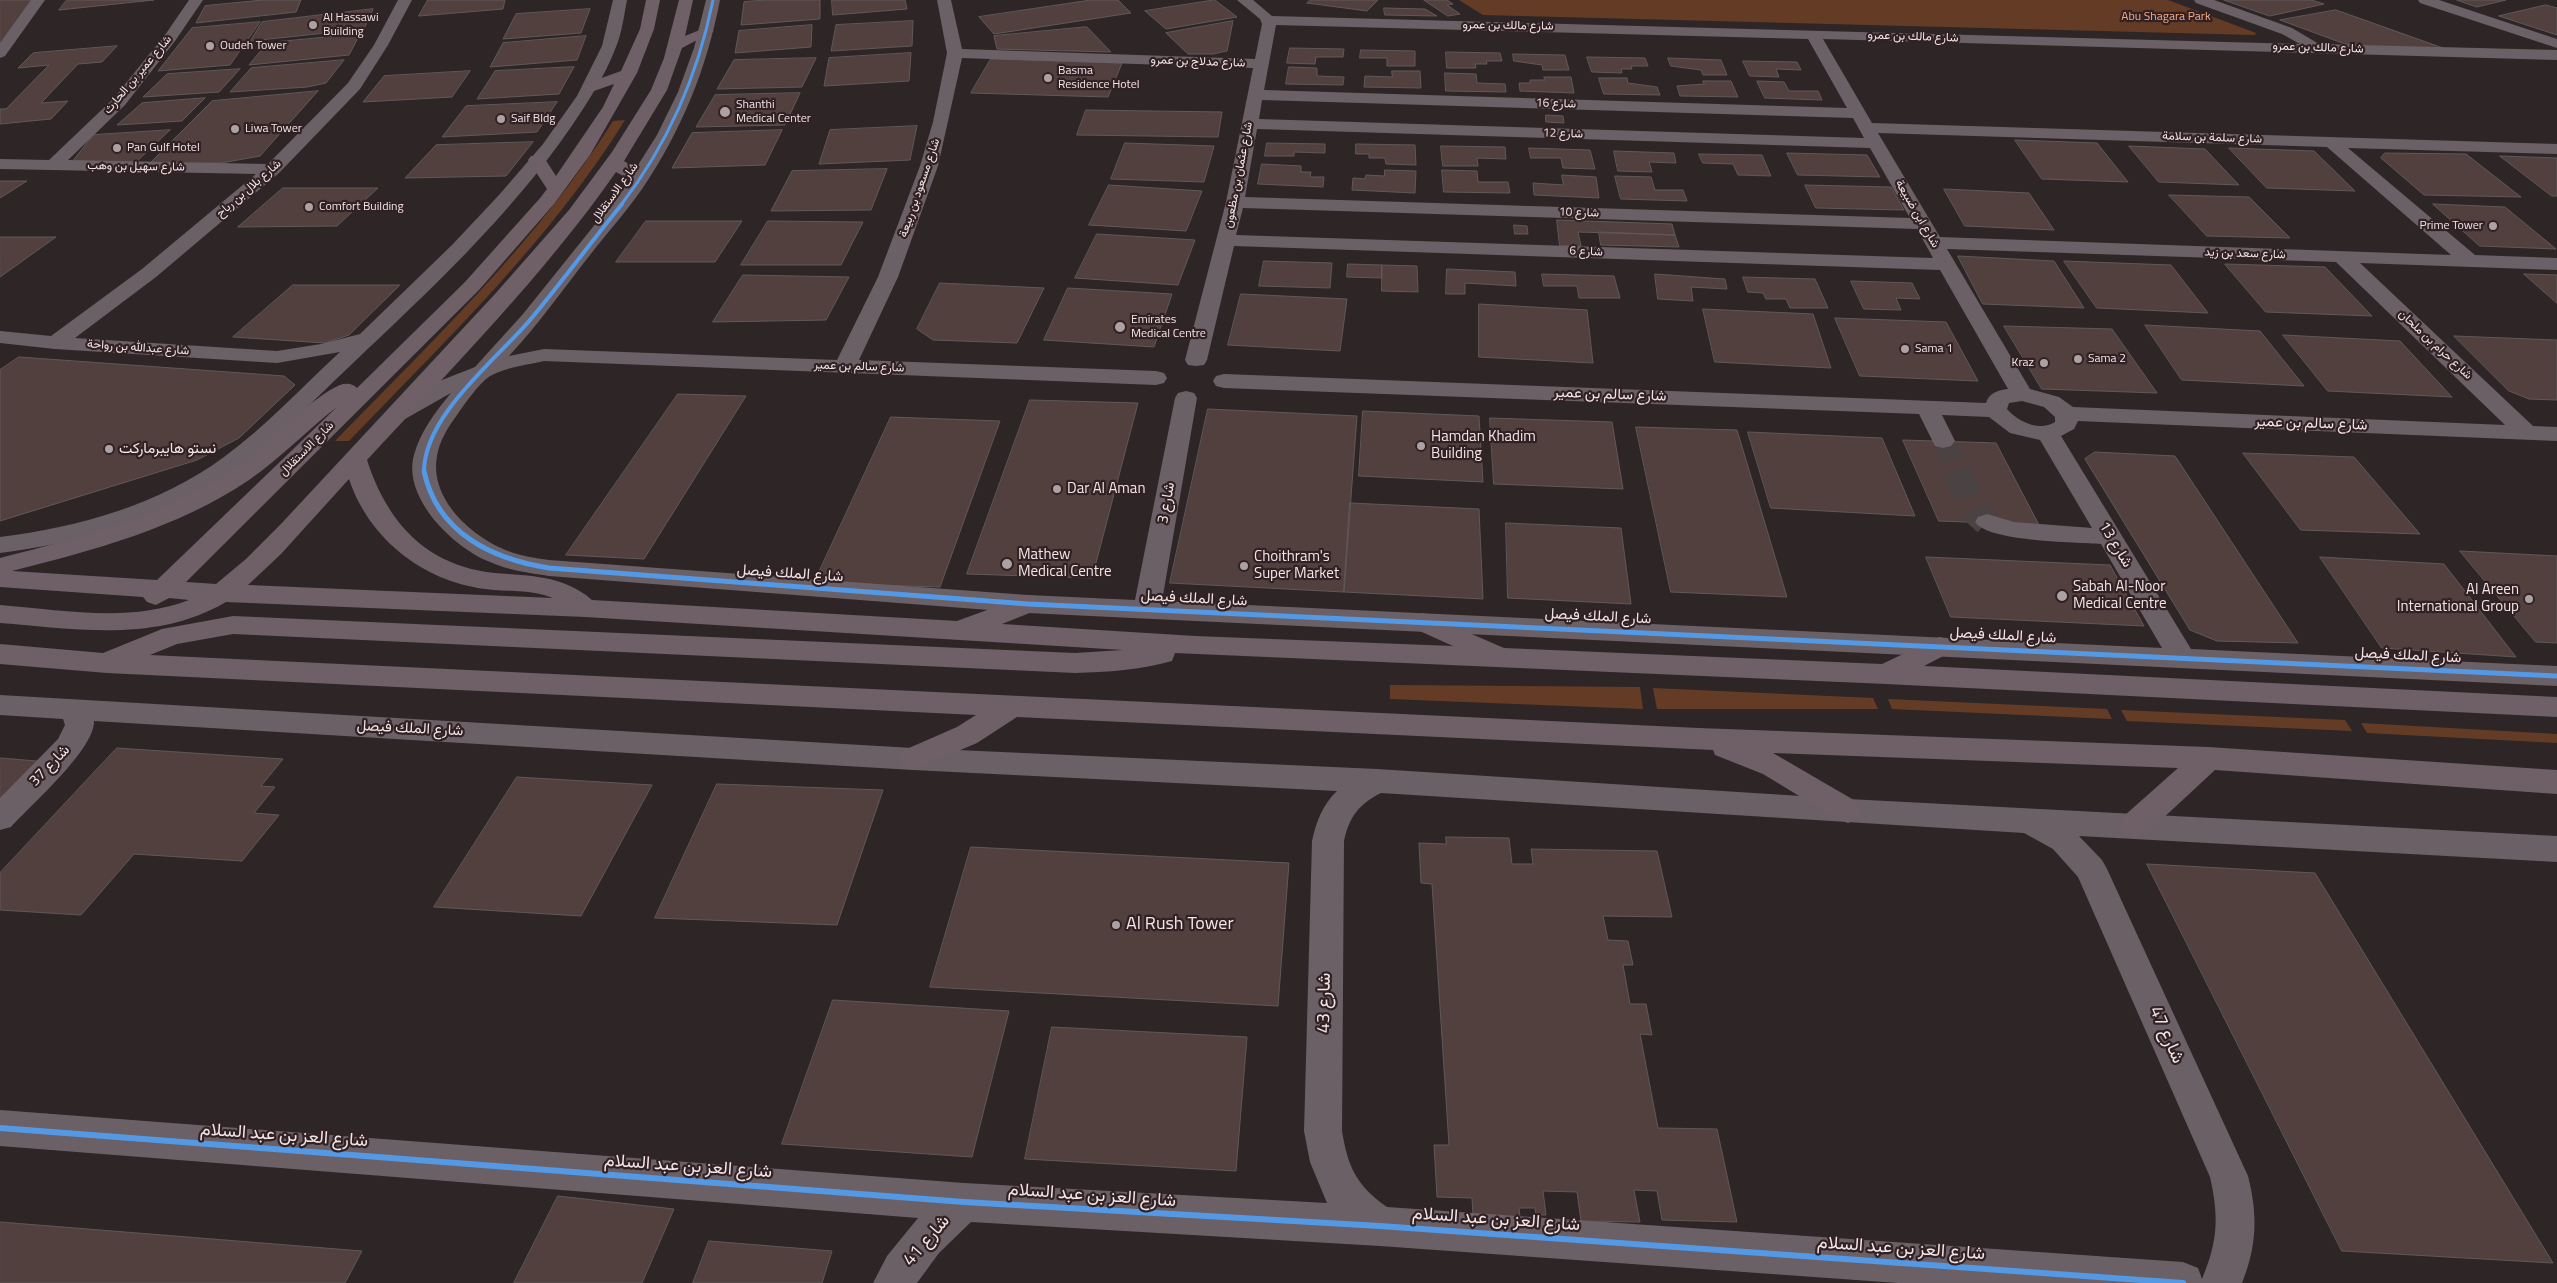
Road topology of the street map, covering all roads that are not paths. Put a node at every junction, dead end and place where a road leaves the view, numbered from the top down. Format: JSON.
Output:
{"nodes":[{"id":1,"x":38,"y":0,"type":"edge"},
{"id":2,"x":196,"y":0,"type":"edge"},
{"id":3,"x":405,"y":0,"type":"edge"},
{"id":4,"x":620,"y":0,"type":"edge"},
{"id":5,"x":653,"y":0,"type":"edge"},
{"id":6,"x":686,"y":0,"type":"edge"},
{"id":7,"x":713,"y":0,"type":"edge"},
{"id":8,"x":944,"y":0,"type":"edge"},
{"id":9,"x":1244,"y":0,"type":"edge"},
{"id":10,"x":2201,"y":0,"type":"edge"},
{"id":11,"x":2425,"y":0,"type":"edge"},
{"id":12,"x":1268,"y":20,"type":"junction"},
{"id":13,"x":707,"y":31,"type":"junction"},
{"id":14,"x":1812,"y":34,"type":"junction"},
{"id":15,"x":2557,"y":44,"type":"edge"},
{"id":16,"x":675,"y":46,"type":"junction"},
{"id":17,"x":2320,"y":49,"type":"junction"},
{"id":18,"x":0,"y":53,"type":"edge"},
{"id":19,"x":955,"y":53,"type":"junction"},
{"id":20,"x":2557,"y":55,"type":"edge"},
{"id":21,"x":1261,"y":64,"type":"junction"},
{"id":22,"x":637,"y":76,"type":"junction"},
{"id":23,"x":591,"y":87,"type":"junction"},
{"id":24,"x":661,"y":87,"type":"junction"},
{"id":25,"x":1255,"y":95,"type":"junction"},
{"id":26,"x":1250,"y":124,"type":"junction"},
{"id":27,"x":1867,"y":128,"type":"junction"},
{"id":28,"x":2331,"y":142,"type":"junction"},
{"id":29,"x":2557,"y":149,"type":"edge"},
{"id":30,"x":537,"y":160,"type":"junction"},
{"id":31,"x":614,"y":163,"type":"junction"},
{"id":32,"x":0,"y":164,"type":"edge"},
{"id":33,"x":53,"y":165,"type":"junction"},
{"id":34,"x":273,"y":169,"type":"junction"},
{"id":35,"x":640,"y":178,"type":"junction"},
{"id":36,"x":556,"y":189,"type":"junction"},
{"id":37,"x":1235,"y":202,"type":"junction"},
{"id":38,"x":1923,"y":224,"type":"junction"},
{"id":39,"x":1226,"y":240,"type":"junction"},
{"id":40,"x":1934,"y":243,"type":"junction"},
{"id":41,"x":2342,"y":257,"type":"junction"},
{"id":42,"x":2470,"y":261,"type":"junction"},
{"id":43,"x":1946,"y":264,"type":"junction"},
{"id":44,"x":2557,"y":264,"type":"edge"},
{"id":45,"x":523,"y":328,"type":"junction"},
{"id":46,"x":0,"y":337,"type":"edge"},
{"id":47,"x":366,"y":338,"type":"junction"},
{"id":48,"x":55,"y":343,"type":"junction"},
{"id":49,"x":562,"y":354,"type":"junction"},
{"id":50,"x":277,"y":358,"type":"junction"},
{"id":51,"x":1196,"y":360,"type":"junction"},
{"id":52,"x":845,"y":366,"type":"junction"},
{"id":53,"x":484,"y":370,"type":"junction"},
{"id":54,"x":384,"y":372,"type":"junction"},
{"id":55,"x":1156,"y":378,"type":"junction"},
{"id":56,"x":1224,"y":381,"type":"junction"},
{"id":57,"x":314,"y":386,"type":"junction"},
{"id":58,"x":2022,"y":394,"type":"junction"},
{"id":59,"x":1186,"y":398,"type":"junction"},
{"id":60,"x":1927,"y":407,"type":"junction"},
{"id":61,"x":1996,"y":410,"type":"junction"},
{"id":62,"x":397,"y":414,"type":"junction"},
{"id":63,"x":2066,"y":414,"type":"junction"},
{"id":64,"x":2047,"y":432,"type":"junction"},
{"id":65,"x":2527,"y":433,"type":"junction"},
{"id":66,"x":2557,"y":434,"type":"edge"},
{"id":67,"x":1943,"y":441,"type":"tunnel mouth"},
{"id":68,"x":355,"y":459,"type":"junction"},
{"id":69,"x":1987,"y":522,"type":"tunnel mouth"},
{"id":70,"x":2110,"y":537,"type":"junction"},
{"id":71,"x":0,"y":544,"type":"edge"},
{"id":72,"x":0,"y":566,"type":"edge"},
{"id":73,"x":0,"y":579,"type":"edge"},
{"id":74,"x":163,"y":590,"type":"junction"},
{"id":75,"x":222,"y":593,"type":"junction"},
{"id":76,"x":1028,"y":604,"type":"junction"},
{"id":77,"x":585,"y":608,"type":"junction"},
{"id":78,"x":1147,"y":609,"type":"junction"},
{"id":79,"x":0,"y":614,"type":"edge"},
{"id":80,"x":1423,"y":622,"type":"junction"},
{"id":81,"x":127,"y":623,"type":"junction"},
{"id":82,"x":959,"y":631,"type":"junction"},
{"id":83,"x":1195,"y":645,"type":"junction"},
{"id":84,"x":1939,"y":646,"type":"junction"},
{"id":85,"x":0,"y":654,"type":"edge"},
{"id":86,"x":2182,"y":658,"type":"junction"},
{"id":87,"x":1505,"y":659,"type":"junction"},
{"id":88,"x":97,"y":662,"type":"junction"},
{"id":89,"x":1886,"y":674,"type":"junction"},
{"id":90,"x":2557,"y":676,"type":"edge"},
{"id":91,"x":0,"y":705,"type":"edge"},
{"id":92,"x":1012,"y":706,"type":"junction"},
{"id":93,"x":2557,"y":707,"type":"edge"},
{"id":94,"x":70,"y":710,"type":"junction"},
{"id":95,"x":1698,"y":740,"type":"junction"},
{"id":96,"x":2208,"y":758,"type":"junction"},
{"id":97,"x":913,"y":759,"type":"junction"},
{"id":98,"x":1377,"y":781,"type":"junction"},
{"id":99,"x":2557,"y":782,"type":"edge"},
{"id":100,"x":1848,"y":811,"type":"junction"},
{"id":101,"x":0,"y":818,"type":"edge"},
{"id":102,"x":2026,"y":819,"type":"junction"},
{"id":103,"x":2135,"y":825,"type":"junction"},
{"id":104,"x":2557,"y":849,"type":"edge"},
{"id":105,"x":0,"y":1128,"type":"edge"},
{"id":106,"x":964,"y":1202,"type":"junction"},
{"id":107,"x":1380,"y":1226,"type":"junction"},
{"id":108,"x":1925,"y":1273,"type":"edge"},
{"id":109,"x":894,"y":1283,"type":"edge"},
{"id":110,"x":2183,"y":1283,"type":"edge"},
{"id":111,"x":2221,"y":1283,"type":"edge"}],
"edges":[{"from":1,"to":18,"type":"street"},
{"from":2,"to":33,"type":"street","name":"شارع عمير بن الحارث"},
{"from":3,"to":34,"type":"street","name":"شارع بلال بن رباح"},
{"from":4,"to":23,"type":"street"},
{"from":5,"to":22,"type":"main road","name":"شارع الاستقلال"},
{"from":6,"to":16,"type":"main road","name":"شارع الاستقلال"},
{"from":7,"to":13,"type":"street","name":"شارع الاستقلال"},
{"from":8,"to":19,"type":"street","name":"شارع مسعود بن ربيعة"},
{"from":9,"to":12,"type":"street"},
{"from":10,"to":17,"type":"street"},
{"from":11,"to":15,"type":"street"},
{"from":12,"to":14,"type":"street","name":"شارع مالك بن عمرو"},
{"from":12,"to":21,"type":"street","name":"شارع عثمان بن مظعون"},
{"from":13,"to":16,"type":"main road"},
{"from":13,"to":35,"type":"street","name":"شارع الاستقلال"},
{"from":14,"to":17,"type":"street","name":"شارع مالك بن عمرو"},
{"from":14,"to":27,"type":"street","name":"شارع ابن ضبيعة"},
{"from":16,"to":24,"type":"main road","name":"شارع الاستقلال"},
{"from":17,"to":20,"type":"street","name":"شارع مالك بن عمرو"},
{"from":19,"to":21,"type":"street","name":"شارع مدلاج بن عمرو"},
{"from":19,"to":52,"type":"street","name":"شارع مسعود بن ربيعة"},
{"from":21,"to":25,"type":"street","name":"شارع عثمان بن مظعون"},
{"from":22,"to":23,"type":"main road"},
{"from":22,"to":24,"type":"main road"},
{"from":22,"to":36,"type":"main road","name":"شارع الاستقلال"},
{"from":23,"to":30,"type":"street"},
{"from":24,"to":31,"type":"main road","name":"شارع الاستقلال"},
{"from":25,"to":26,"type":"street","name":"شارع عثمان بن مظعون"},
{"from":25,"to":27,"type":"street","name":"شارع 16"},
{"from":26,"to":27,"type":"street","name":"شارع 12"},
{"from":26,"to":37,"type":"street","name":"شارع عثمان بن مظعون"},
{"from":27,"to":28,"type":"street","name":"شارع سلمة بن سلامة"},
{"from":27,"to":38,"type":"street","name":"شارع ابن ضبيعة"},
{"from":28,"to":29,"type":"street","name":"شارع سلمة بن سلامة"},
{"from":28,"to":42,"type":"street"},
{"from":30,"to":36,"type":"main road"},
{"from":30,"to":47,"type":"street"},
{"from":31,"to":35,"type":"main road"},
{"from":31,"to":62,"type":"main road","name":"شارع الاستقلال"},
{"from":32,"to":33,"type":"street","name":"شارع سهيل بن وهب"},
{"from":33,"to":34,"type":"street","name":"شارع سهيل بن وهب"},
{"from":34,"to":48,"type":"street","name":"شارع بلال بن رباح"},
{"from":35,"to":45,"type":"street","name":"شارع الاستقلال"},
{"from":36,"to":54,"type":"main road","name":"شارع الاستقلال"},
{"from":37,"to":38,"type":"street","name":"شارع 10"},
{"from":37,"to":39,"type":"street","name":"شارع عثمان بن مظعون"},
{"from":38,"to":40,"type":"street","name":"شارع ابن ضبيعة"},
{"from":39,"to":43,"type":"street","name":"شارع 6"},
{"from":39,"to":51,"type":"street","name":"شارع عثمان بن مظعون"},
{"from":40,"to":41,"type":"street","name":"شارع سعد بن زيد"},
{"from":40,"to":43,"type":"street","name":"شارع ابن ضبيعة"},
{"from":41,"to":42,"type":"street","name":"شارع سعد بن زيد"},
{"from":41,"to":65,"type":"street","name":"شارع حرام بن ملحان"},
{"from":42,"to":44,"type":"street","name":"شارع سعد بن زيد"},
{"from":43,"to":58,"type":"street","name":"شارع ابن ضبيعة"},
{"from":45,"to":49,"type":"street","name":"شارع سالم بن عمير"},
{"from":45,"to":53,"type":"street","name":"شارع الاستقلال"},
{"from":46,"to":48,"type":"street","name":"شارع عبدالله بن رواحة"},
{"from":47,"to":50,"type":"street","name":"شارع عبدالله بن رواحة"},
{"from":47,"to":57,"type":"street"},
{"from":48,"to":50,"type":"street","name":"شارع عبدالله بن رواحة"},
{"from":49,"to":52,"type":"street","name":"شارع سالم بن عمير"},
{"from":49,"to":53,"type":"street","name":"شارع سالم بن عمير"},
{"from":50,"to":57,"type":"street","name":"شارع عبدالله بن رواحة"},
{"from":51,"to":55,"type":"street"},
{"from":51,"to":56,"type":"street"},
{"from":52,"to":55,"type":"street","name":"شارع سالم بن عمير"},
{"from":53,"to":62,"type":"street","name":"شارع سالم بن عمير"},
{"from":53,"to":76,"type":"street","name":"شارع الملك فيصل"},
{"from":54,"to":72,"type":"main road"},
{"from":54,"to":74,"type":"main road","name":"شارع الاستقلال"},
{"from":55,"to":59,"type":"street"},
{"from":56,"to":59,"type":"street"},
{"from":56,"to":60,"type":"street","name":"شارع سالم بن عمير"},
{"from":57,"to":71,"type":"street"},
{"from":58,"to":61,"type":"street"},
{"from":58,"to":63,"type":"street"},
{"from":59,"to":78,"type":"street","name":"شارع 3"},
{"from":60,"to":61,"type":"street","name":"شارع سالم بن عمير"},
{"from":60,"to":67,"type":"street"},
{"from":61,"to":64,"type":"street"},
{"from":62,"to":68,"type":"main road","name":"شارع الاستقلال"},
{"from":63,"to":64,"type":"street"},
{"from":63,"to":65,"type":"street","name":"شارع سالم بن عمير"},
{"from":64,"to":70,"type":"street","name":"شارع 13"},
{"from":65,"to":66,"type":"street","name":"شارع سالم بن عمير"},
{"from":68,"to":75,"type":"main road","name":"شارع الاستقلال"},
{"from":68,"to":77,"type":"main road"},
{"from":69,"to":70,"type":"street"},
{"from":70,"to":86,"type":"street","name":"شارع 13"},
{"from":73,"to":74,"type":"main road"},
{"from":74,"to":75,"type":"main road"},
{"from":74,"to":81,"type":"main road","name":"شارع الاستقلال"},
{"from":75,"to":77,"type":"main road"},
{"from":75,"to":81,"type":"main road","name":"شارع الاستقلال"},
{"from":76,"to":78,"type":"street","name":"شارع الملك فيصل"},
{"from":76,"to":82,"type":"main road"},
{"from":77,"to":82,"type":"main road"},
{"from":78,"to":80,"type":"street","name":"شارع الملك فيصل"},
{"from":79,"to":81,"type":"main road","name":"شارع الاستقلال"},
{"from":80,"to":84,"type":"street","name":"شارع الملك فيصل"},
{"from":80,"to":87,"type":"main road"},
{"from":81,"to":88,"type":"main road","name":"شارع الاستقلال"},
{"from":82,"to":83,"type":"main road"},
{"from":83,"to":87,"type":"main road"},
{"from":83,"to":88,"type":"main road"},
{"from":84,"to":86,"type":"street","name":"شارع الملك فيصل"},
{"from":84,"to":89,"type":"main road"},
{"from":85,"to":88,"type":"main road"},
{"from":86,"to":90,"type":"street","name":"شارع الملك فيصل"},
{"from":87,"to":89,"type":"main road"},
{"from":88,"to":92,"type":"main road"},
{"from":89,"to":93,"type":"main road"},
{"from":91,"to":94,"type":"street","name":"شارع الملك فيصل"},
{"from":92,"to":95,"type":"main road"},
{"from":92,"to":97,"type":"main road"},
{"from":94,"to":97,"type":"street","name":"شارع الملك فيصل"},
{"from":94,"to":101,"type":"street","name":"شارع 37"},
{"from":95,"to":96,"type":"main road"},
{"from":95,"to":100,"type":"main road"},
{"from":96,"to":99,"type":"main road"},
{"from":96,"to":103,"type":"main road"},
{"from":97,"to":98,"type":"street","name":"شارع الملك فيصل"},
{"from":98,"to":100,"type":"street","name":"شارع الملك فيصل"},
{"from":98,"to":107,"type":"street","name":"شارع 43"},
{"from":100,"to":102,"type":"street","name":"شارع الملك فيصل"},
{"from":102,"to":103,"type":"street","name":"شارع الملك فيصل"},
{"from":102,"to":111,"type":"street","name":"شارع 47"},
{"from":103,"to":104,"type":"street","name":"شارع الملك فيصل"},
{"from":105,"to":106,"type":"street","name":"شارع العز بن عبد السلام"},
{"from":106,"to":107,"type":"street","name":"شارع العز بن عبد السلام"},
{"from":106,"to":109,"type":"street","name":"شارع 41"},
{"from":107,"to":108,"type":"street","name":"شارع العز بن عبد السلام"},
{"from":108,"to":110,"type":"street","name":"شارع العز بن عبد السلام"}]}
